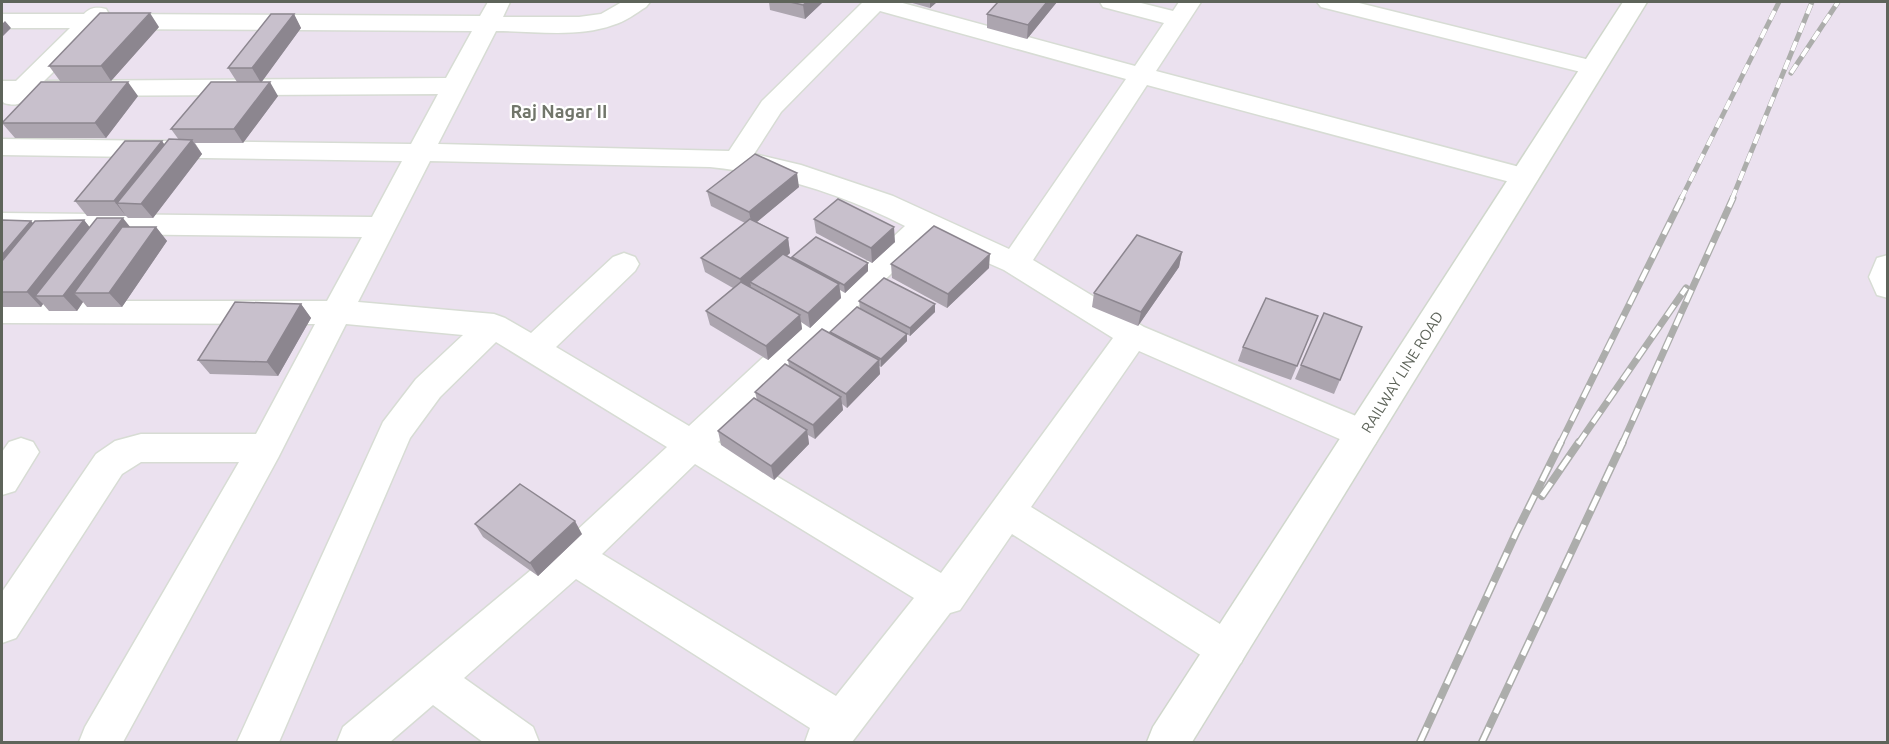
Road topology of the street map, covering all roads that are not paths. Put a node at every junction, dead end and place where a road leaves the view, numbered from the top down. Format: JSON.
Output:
{"nodes":[{"id":1,"x":111,"y":2,"type":"edge"},
{"id":2,"x":638,"y":2,"type":"edge"},
{"id":3,"x":876,"y":2,"type":"edge"},
{"id":4,"x":1111,"y":2,"type":"edge"},
{"id":5,"x":1329,"y":2,"type":"edge"},
{"id":6,"x":1635,"y":2,"type":"edge"},
{"id":7,"x":1184,"y":10,"type":"edge"},
{"id":8,"x":493,"y":12,"type":"edge"},
{"id":9,"x":2,"y":21,"type":"edge"},
{"id":10,"x":91,"y":21,"type":"junction"},
{"id":11,"x":1593,"y":68,"type":"junction"},
{"id":12,"x":1140,"y":75,"type":"junction"},
{"id":13,"x":455,"y":86,"type":"junction"},
{"id":14,"x":12,"y":89,"type":"edge"},
{"id":15,"x":2,"y":110,"type":"edge"},
{"id":16,"x":2,"y":147,"type":"edge"},
{"id":17,"x":418,"y":153,"type":"junction"},
{"id":18,"x":736,"y":161,"type":"junction"},
{"id":19,"x":1525,"y":177,"type":"junction"},
{"id":20,"x":2,"y":223,"type":"edge"},
{"id":21,"x":925,"y":224,"type":"junction"},
{"id":22,"x":382,"y":227,"type":"junction"},
{"id":23,"x":1015,"y":263,"type":"junction"},
{"id":24,"x":624,"y":264,"type":"dead end"},
{"id":25,"x":1887,"y":265,"type":"edge"},
{"id":26,"x":1887,"y":287,"type":"edge"},
{"id":27,"x":2,"y":312,"type":"edge"},
{"id":28,"x":337,"y":314,"type":"junction"},
{"id":29,"x":494,"y":326,"type":"junction"},
{"id":30,"x":1133,"y":335,"type":"junction"},
{"id":31,"x":533,"y":350,"type":"junction"},
{"id":32,"x":1363,"y":434,"type":"junction"},
{"id":33,"x":693,"y":446,"type":"junction"},
{"id":34,"x":266,"y":448,"type":"junction"},
{"id":35,"x":1007,"y":511,"type":"junction"},
{"id":36,"x":574,"y":557,"type":"junction"},
{"id":37,"x":941,"y":594,"type":"junction"},
{"id":38,"x":2,"y":625,"type":"edge"},
{"id":39,"x":1227,"y":650,"type":"junction"},
{"id":40,"x":430,"y":678,"type":"junction"},
{"id":41,"x":833,"y":733,"type":"edge"},
{"id":42,"x":100,"y":742,"type":"edge"},
{"id":43,"x":258,"y":742,"type":"edge"},
{"id":44,"x":358,"y":742,"type":"edge"},
{"id":45,"x":518,"y":742,"type":"edge"},
{"id":46,"x":1168,"y":742,"type":"edge"}],
"edges":[{"from":1,"to":10,"type":"street"},
{"from":2,"to":8,"type":"street"},
{"from":3,"to":12,"type":"street"},
{"from":3,"to":18,"type":"street"},
{"from":4,"to":7,"type":"street"},
{"from":5,"to":11,"type":"street"},
{"from":6,"to":11,"type":"street","name":"RAILWAY LINE ROAD"},
{"from":7,"to":12,"type":"street"},
{"from":8,"to":10,"type":"street"},
{"from":8,"to":13,"type":"street"},
{"from":9,"to":10,"type":"street"},
{"from":10,"to":14,"type":"street"},
{"from":11,"to":19,"type":"street","name":"RAILWAY LINE ROAD"},
{"from":12,"to":19,"type":"street"},
{"from":12,"to":23,"type":"street"},
{"from":13,"to":14,"type":"street"},
{"from":13,"to":17,"type":"street"},
{"from":14,"to":15,"type":"street"},
{"from":16,"to":17,"type":"street"},
{"from":17,"to":18,"type":"street"},
{"from":17,"to":22,"type":"street"},
{"from":18,"to":21,"type":"street"},
{"from":19,"to":32,"type":"street","name":"RAILWAY LINE ROAD"},
{"from":20,"to":22,"type":"street"},
{"from":21,"to":23,"type":"street"},
{"from":21,"to":33,"type":"street"},
{"from":22,"to":28,"type":"street"},
{"from":23,"to":30,"type":"street"},
{"from":24,"to":31,"type":"street"},
{"from":25,"to":26,"type":"street"},
{"from":27,"to":28,"type":"street"},
{"from":28,"to":29,"type":"street"},
{"from":28,"to":34,"type":"street"},
{"from":29,"to":31,"type":"street"},
{"from":29,"to":43,"type":"street"},
{"from":30,"to":32,"type":"street"},
{"from":30,"to":35,"type":"street"},
{"from":31,"to":33,"type":"street"},
{"from":32,"to":39,"type":"street","name":"RAILWAY LINE ROAD"},
{"from":33,"to":36,"type":"street"},
{"from":33,"to":37,"type":"street"},
{"from":34,"to":38,"type":"street"},
{"from":34,"to":42,"type":"street"},
{"from":35,"to":37,"type":"street"},
{"from":35,"to":39,"type":"street"},
{"from":36,"to":40,"type":"street"},
{"from":36,"to":41,"type":"street"},
{"from":37,"to":41,"type":"street"},
{"from":39,"to":46,"type":"street","name":"RAILWAY LINE ROAD"},
{"from":40,"to":44,"type":"street"},
{"from":40,"to":45,"type":"street"}]}
